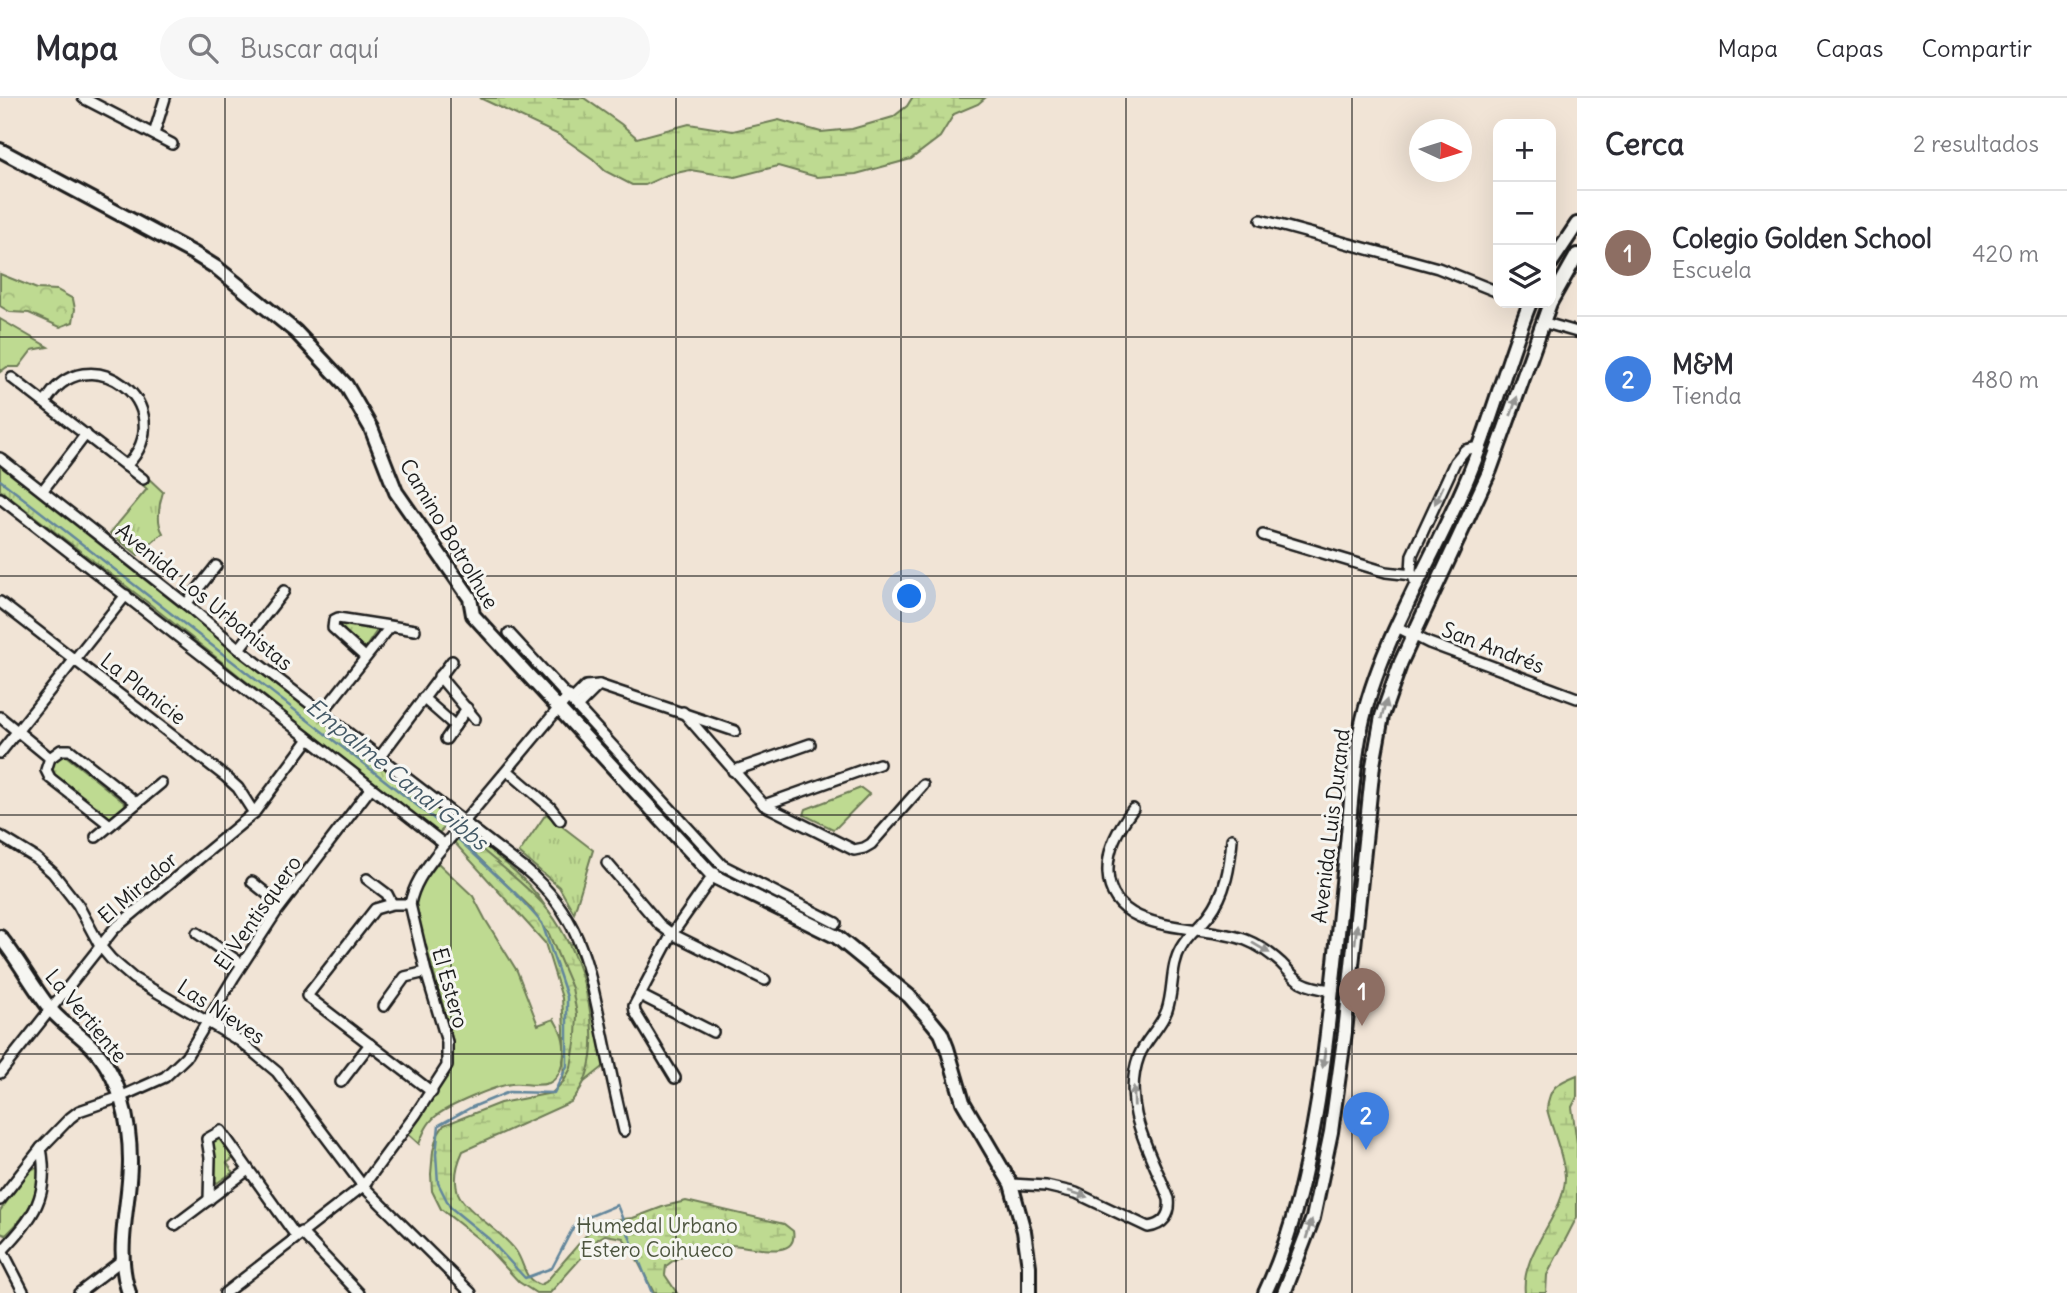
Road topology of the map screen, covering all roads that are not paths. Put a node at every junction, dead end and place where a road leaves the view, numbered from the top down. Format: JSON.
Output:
{"nodes":[{"id":1,"x":83,"y":98,"type":"edge"},
{"id":2,"x":165,"y":98,"type":"edge"},
{"id":3,"x":154,"y":134,"type":"junction"},
{"id":4,"x":172,"y":144,"type":"dead end"},
{"id":5,"x":0,"y":150,"type":"edge"},
{"id":6,"x":1261,"y":220,"type":"dead end"},
{"id":7,"x":1577,"y":225,"type":"edge"},
{"id":8,"x":1556,"y":255,"type":"edge"},
{"id":9,"x":1577,"y":255,"type":"edge"},
{"id":10,"x":1493,"y":290,"type":"edge"},
{"id":11,"x":1556,"y":292,"type":"edge"},
{"id":12,"x":1528,"y":308,"type":"edge"},
{"id":13,"x":1548,"y":308,"type":"edge"},
{"id":14,"x":1542,"y":322,"type":"junction"},
{"id":15,"x":1577,"y":332,"type":"edge"},
{"id":16,"x":12,"y":378,"type":"dead end"},
{"id":17,"x":45,"y":403,"type":"junction"},
{"id":18,"x":86,"y":434,"type":"junction"},
{"id":19,"x":1480,"y":446,"type":"junction"},
{"id":20,"x":0,"y":458,"type":"edge"},
{"id":21,"x":126,"y":466,"type":"junction"},
{"id":22,"x":1490,"y":470,"type":"junction"},
{"id":23,"x":143,"y":479,"type":"dead end"},
{"id":24,"x":43,"y":490,"type":"junction"},
{"id":25,"x":0,"y":498,"type":"edge"},
{"id":26,"x":1263,"y":536,"type":"dead end"},
{"id":27,"x":216,"y":566,"type":"dead end"},
{"id":28,"x":1415,"y":581,"type":"junction"},
{"id":29,"x":1440,"y":581,"type":"junction"},
{"id":30,"x":284,"y":591,"type":"dead end"},
{"id":31,"x":126,"y":595,"type":"junction"},
{"id":32,"x":0,"y":602,"type":"edge"},
{"id":33,"x":186,"y":604,"type":"junction"},
{"id":34,"x":390,"y":627,"type":"junction"},
{"id":35,"x":1397,"y":627,"type":"junction"},
{"id":36,"x":415,"y":630,"type":"dead end"},
{"id":37,"x":509,"y":633,"type":"dead end"},
{"id":38,"x":1413,"y":635,"type":"junction"},
{"id":39,"x":239,"y":649,"type":"junction"},
{"id":40,"x":365,"y":657,"type":"junction"},
{"id":41,"x":75,"y":659,"type":"junction"},
{"id":42,"x":452,"y":661,"type":"dead end"},
{"id":43,"x":439,"y":676,"type":"junction"},
{"id":44,"x":599,"y":685,"type":"junction"},
{"id":45,"x":423,"y":698,"type":"junction"},
{"id":46,"x":1577,"y":698,"type":"edge"},
{"id":47,"x":573,"y":701,"type":"junction"},
{"id":48,"x":467,"y":708,"type":"junction"},
{"id":49,"x":558,"y":708,"type":"junction"},
{"id":50,"x":683,"y":712,"type":"junction"},
{"id":51,"x":322,"y":713,"type":"junction"},
{"id":52,"x":0,"y":717,"type":"edge"},
{"id":53,"x":475,"y":719,"type":"dead end"},
{"id":54,"x":455,"y":726,"type":"junction"},
{"id":55,"x":735,"y":730,"type":"dead end"},
{"id":56,"x":18,"y":732,"type":"junction"},
{"id":57,"x":446,"y":739,"type":"dead end"},
{"id":58,"x":309,"y":740,"type":"junction"},
{"id":59,"x":810,"y":744,"type":"dead end"},
{"id":60,"x":0,"y":753,"type":"edge"},
{"id":61,"x":50,"y":758,"type":"junction"},
{"id":62,"x":379,"y":758,"type":"junction"},
{"id":63,"x":879,"y":764,"type":"dead end"},
{"id":64,"x":508,"y":771,"type":"junction"},
{"id":65,"x":733,"y":771,"type":"junction"},
{"id":66,"x":161,"y":783,"type":"dead end"},
{"id":67,"x":923,"y":785,"type":"dead end"},
{"id":68,"x":370,"y":789,"type":"junction"},
{"id":69,"x":137,"y":803,"type":"junction"},
{"id":70,"x":764,"y":805,"type":"junction"},
{"id":71,"x":1133,"y":810,"type":"dead end"},
{"id":72,"x":254,"y":813,"type":"junction"},
{"id":73,"x":560,"y":820,"type":"dead end"},
{"id":74,"x":110,"y":825,"type":"junction"},
{"id":75,"x":462,"y":825,"type":"junction"},
{"id":76,"x":0,"y":836,"type":"edge"},
{"id":77,"x":96,"y":837,"type":"dead end"},
{"id":78,"x":1232,"y":839,"type":"dead end"},
{"id":79,"x":447,"y":842,"type":"junction"},
{"id":80,"x":607,"y":863,"type":"dead end"},
{"id":81,"x":722,"y":864,"type":"junction"},
{"id":82,"x":713,"y":876,"type":"junction"},
{"id":83,"x":367,"y":879,"type":"dead end"},
{"id":84,"x":252,"y":882,"type":"dead end"},
{"id":85,"x":392,"y":904,"type":"junction"},
{"id":86,"x":410,"y":904,"type":"junction"},
{"id":87,"x":281,"y":905,"type":"junction"},
{"id":88,"x":836,"y":923,"type":"dead end"},
{"id":89,"x":1196,"y":930,"type":"junction"},
{"id":90,"x":198,"y":933,"type":"dead end"},
{"id":91,"x":672,"y":934,"type":"junction"},
{"id":92,"x":2,"y":943,"type":"edge"},
{"id":93,"x":100,"y":946,"type":"junction"},
{"id":94,"x":242,"y":964,"type":"junction"},
{"id":95,"x":426,"y":972,"type":"junction"},
{"id":96,"x":765,"y":980,"type":"dead end"},
{"id":97,"x":1332,"y":990,"type":"junction"},
{"id":98,"x":640,"y":995,"type":"junction"},
{"id":99,"x":384,"y":1006,"type":"dead end"},
{"id":100,"x":51,"y":1010,"type":"junction"},
{"id":101,"x":208,"y":1023,"type":"junction"},
{"id":102,"x":713,"y":1032,"type":"dead end"},
{"id":103,"x":370,"y":1044,"type":"junction"},
{"id":104,"x":0,"y":1073,"type":"edge"},
{"id":105,"x":675,"y":1078,"type":"dead end"},
{"id":106,"x":341,"y":1083,"type":"dead end"},
{"id":107,"x":432,"y":1092,"type":"junction"},
{"id":108,"x":120,"y":1097,"type":"junction"},
{"id":109,"x":624,"y":1131,"type":"dead end"},
{"id":110,"x":41,"y":1148,"type":"junction"},
{"id":111,"x":248,"y":1170,"type":"junction"},
{"id":112,"x":1011,"y":1185,"type":"junction"},
{"id":113,"x":363,"y":1186,"type":"junction"},
{"id":114,"x":0,"y":1200,"type":"edge"},
{"id":115,"x":209,"y":1200,"type":"junction"},
{"id":116,"x":175,"y":1225,"type":"dead end"},
{"id":117,"x":299,"y":1234,"type":"junction"},
{"id":118,"x":1,"y":1248,"type":"edge"},
{"id":119,"x":122,"y":1261,"type":"junction"},
{"id":120,"x":24,"y":1293,"type":"edge"},
{"id":121,"x":79,"y":1293,"type":"edge"},
{"id":122,"x":129,"y":1293,"type":"edge"},
{"id":123,"x":225,"y":1293,"type":"edge"},
{"id":124,"x":359,"y":1293,"type":"edge"},
{"id":125,"x":471,"y":1293,"type":"edge"},
{"id":126,"x":1029,"y":1293,"type":"edge"},
{"id":127,"x":1265,"y":1293,"type":"edge"},
{"id":128,"x":1284,"y":1293,"type":"edge"}],
"edges":[{"from":1,"to":3,"type":"street"},
{"from":2,"to":3,"type":"street"},
{"from":3,"to":4,"type":"street"},
{"from":5,"to":49,"type":"street","name":"Camino Botrolhue"},
{"from":6,"to":10,"type":"street"},
{"from":7,"to":8,"type":"street"},
{"from":9,"to":11,"type":"street","name":"Avenida Luis Durand"},
{"from":12,"to":19,"type":"street","name":"Avenida Luis Durand"},
{"from":13,"to":14,"type":"street","name":"Avenida Luis Durand"},
{"from":14,"to":15,"type":"street"},
{"from":22,"to":14,"type":"street","name":"Avenida Luis Durand","one_way":true},
{"from":16,"to":17,"type":"street"},
{"from":17,"to":18,"type":"street"},
{"from":17,"to":21,"type":"street"},
{"from":18,"to":21,"type":"street"},
{"from":18,"to":24,"type":"street"},
{"from":19,"to":22,"type":"street"},
{"from":19,"to":28,"type":"street","name":"Avenida Luis Durand"},
{"from":19,"to":28,"type":"street","one_way":true},
{"from":20,"to":24,"type":"street","name":"Avenida Los Urbanistas"},
{"from":21,"to":23,"type":"street"},
{"from":22,"to":29,"type":"street","name":"Avenida Luis Durand"},
{"from":24,"to":33,"type":"street","name":"Avenida Los Urbanistas"},
{"from":25,"to":31,"type":"street"},
{"from":26,"to":28,"type":"street"},
{"from":27,"to":33,"type":"street"},
{"from":28,"to":29,"type":"street"},
{"from":28,"to":35,"type":"street","name":"Avenida Luis Durand"},
{"from":29,"to":38,"type":"street","name":"Avenida Luis Durand"},
{"from":30,"to":39,"type":"street"},
{"from":31,"to":41,"type":"street"},
{"from":31,"to":58,"type":"street"},
{"from":32,"to":41,"type":"street","name":"La Planicie"},
{"from":33,"to":39,"type":"street","name":"Avenida Los Urbanistas"},
{"from":34,"to":36,"type":"street"},
{"from":34,"to":40,"type":"street"},
{"from":34,"to":40,"type":"street"},
{"from":35,"to":38,"type":"street","name":"San Andrés"},
{"from":35,"to":97,"type":"street","name":"Avenida Luis Durand"},
{"from":37,"to":47,"type":"street","name":"Camino Botrolhue"},
{"from":38,"to":46,"type":"street","name":"San Andrés"},
{"from":128,"to":38,"type":"street","name":"Avenida Luis Durand","one_way":true},
{"from":39,"to":51,"type":"street","name":"Avenida Los Urbanistas"},
{"from":40,"to":51,"type":"street"},
{"from":41,"to":56,"type":"street"},
{"from":41,"to":72,"type":"street","name":"La Planicie"},
{"from":42,"to":43,"type":"street"},
{"from":43,"to":45,"type":"street"},
{"from":43,"to":48,"type":"street"},
{"from":44,"to":47,"type":"street"},
{"from":44,"to":47,"type":"street"},
{"from":44,"to":50,"type":"street"},
{"from":45,"to":54,"type":"street"},
{"from":45,"to":62,"type":"street"},
{"from":47,"to":49,"type":"street"},
{"from":47,"to":81,"type":"street","name":"Camino Botrolhue"},
{"from":48,"to":53,"type":"street"},
{"from":48,"to":54,"type":"street"},
{"from":49,"to":64,"type":"street"},
{"from":49,"to":82,"type":"street","name":"Camino Botrolhue"},
{"from":50,"to":55,"type":"street"},
{"from":50,"to":65,"type":"street"},
{"from":51,"to":62,"type":"street","name":"Avenida Los Urbanistas"},
{"from":52,"to":56,"type":"street"},
{"from":54,"to":57,"type":"street"},
{"from":56,"to":60,"type":"street"},
{"from":56,"to":61,"type":"street"},
{"from":58,"to":68,"type":"street"},
{"from":58,"to":72,"type":"street","name":"El Mirador"},
{"from":59,"to":65,"type":"street"},
{"from":61,"to":69,"type":"street"},
{"from":61,"to":74,"type":"street"},
{"from":62,"to":75,"type":"street","name":"Avenida Los Urbanistas"},
{"from":63,"to":70,"type":"street"},
{"from":64,"to":73,"type":"street"},
{"from":64,"to":75,"type":"street"},
{"from":65,"to":70,"type":"street"},
{"from":66,"to":69,"type":"street"},
{"from":67,"to":70,"type":"street"},
{"from":68,"to":79,"type":"street"},
{"from":68,"to":87,"type":"street","name":"El Ventisquero"},
{"from":69,"to":74,"type":"street"},
{"from":71,"to":89,"type":"street"},
{"from":72,"to":93,"type":"street","name":"El Mirador"},
{"from":74,"to":77,"type":"street"},
{"from":75,"to":79,"type":"street"},
{"from":75,"to":109,"type":"street","name":"Avenida Los Urbanistas"},
{"from":76,"to":93,"type":"street","name":"Las Nieves"},
{"from":78,"to":89,"type":"street"},
{"from":79,"to":86,"type":"street"},
{"from":80,"to":91,"type":"street"},
{"from":81,"to":82,"type":"street"},
{"from":81,"to":88,"type":"street","name":"Camino Botrolhue"},
{"from":82,"to":91,"type":"street"},
{"from":82,"to":112,"type":"street","name":"Camino Botrolhue"},
{"from":83,"to":85,"type":"street"},
{"from":84,"to":87,"type":"street"},
{"from":85,"to":86,"type":"street"},
{"from":85,"to":103,"type":"street"},
{"from":86,"to":95,"type":"street","name":"El Estero"},
{"from":87,"to":94,"type":"street","name":"El Ventisquero"},
{"from":89,"to":97,"type":"street","one_way":true},
{"from":112,"to":89,"type":"street","one_way":true},
{"from":90,"to":94,"type":"street"},
{"from":91,"to":96,"type":"street"},
{"from":91,"to":98,"type":"street"},
{"from":92,"to":100,"type":"street","name":"La Vertiente"},
{"from":93,"to":100,"type":"street","name":"El Mirador"},
{"from":93,"to":101,"type":"street","name":"Las Nieves"},
{"from":94,"to":101,"type":"street","name":"El Ventisquero"},
{"from":95,"to":99,"type":"street"},
{"from":95,"to":107,"type":"street","name":"El Estero"},
{"from":97,"to":127,"type":"street","name":"Avenida Luis Durand","one_way":true},
{"from":98,"to":102,"type":"street"},
{"from":98,"to":105,"type":"street"},
{"from":100,"to":104,"type":"street","name":"El Mirador"},
{"from":100,"to":108,"type":"street","name":"La Vertiente"},
{"from":101,"to":108,"type":"street","name":"El Ventisquero"},
{"from":101,"to":113,"type":"street","name":"Las Nieves"},
{"from":103,"to":106,"type":"street"},
{"from":103,"to":107,"type":"street"},
{"from":107,"to":113,"type":"street","name":"El Estero"},
{"from":108,"to":110,"type":"street","name":"El Ventisquero"},
{"from":108,"to":119,"type":"street","name":"La Vertiente"},
{"from":110,"to":114,"type":"street","name":"El Ventisquero"},
{"from":110,"to":118,"type":"street"},
{"from":111,"to":115,"type":"street"},
{"from":111,"to":115,"type":"street"},
{"from":111,"to":117,"type":"street"},
{"from":112,"to":126,"type":"street","name":"Camino Botrolhue"},
{"from":113,"to":117,"type":"street","name":"El Estero"},
{"from":113,"to":125,"type":"street","name":"Las Nieves"},
{"from":115,"to":116,"type":"street"},
{"from":117,"to":123,"type":"street","name":"El Estero"},
{"from":117,"to":124,"type":"street"},
{"from":118,"to":120,"type":"street"},
{"from":119,"to":121,"type":"street"},
{"from":119,"to":122,"type":"street","name":"La Vertiente"}]}
